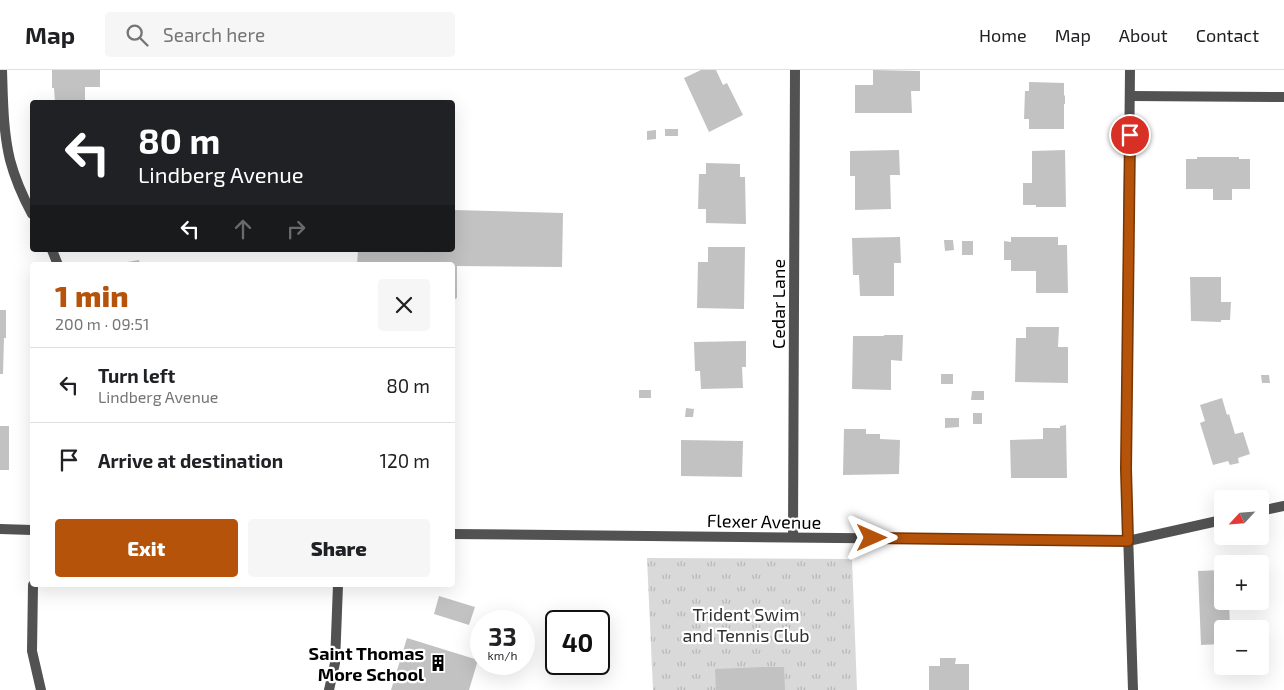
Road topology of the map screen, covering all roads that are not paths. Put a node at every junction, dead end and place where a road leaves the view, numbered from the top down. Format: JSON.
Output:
{"nodes":[{"id":1,"x":2,"y":70,"type":"edge"},
{"id":2,"x":795,"y":70,"type":"edge"},
{"id":3,"x":1130,"y":70,"type":"edge"},
{"id":4,"x":1131,"y":96,"type":"junction"},
{"id":5,"x":1284,"y":97,"type":"edge"},
{"id":6,"x":30,"y":210,"type":"edge"},
{"id":7,"x":1284,"y":506,"type":"edge"},
{"id":8,"x":1269,"y":509,"type":"edge"},
{"id":9,"x":1214,"y":522,"type":"edge"},
{"id":10,"x":0,"y":529,"type":"edge"},
{"id":11,"x":30,"y":530,"type":"edge"},
{"id":12,"x":455,"y":534,"type":"edge"},
{"id":13,"x":793,"y":537,"type":"junction"},
{"id":14,"x":1128,"y":541,"type":"junction"},
{"id":15,"x":33,"y":587,"type":"edge"},
{"id":16,"x":338,"y":587,"type":"edge"},
{"id":17,"x":40,"y":690,"type":"edge"},
{"id":18,"x":329,"y":690,"type":"edge"},
{"id":19,"x":1133,"y":690,"type":"edge"}],
"edges":[{"from":1,"to":6,"type":"street"},
{"from":2,"to":13,"type":"street","name":"Cedar Lane"},
{"from":3,"to":4,"type":"street"},
{"from":4,"to":5,"type":"street"},
{"from":4,"to":14,"type":"street"},
{"from":7,"to":8,"type":"street"},
{"from":9,"to":14,"type":"street","name":"Flexer Avenue"},
{"from":10,"to":11,"type":"street"},
{"from":12,"to":13,"type":"street","name":"Flexer Avenue"},
{"from":13,"to":14,"type":"street","name":"Flexer Avenue"},
{"from":14,"to":19,"type":"street"},
{"from":15,"to":17,"type":"street"},
{"from":16,"to":18,"type":"street"}]}
